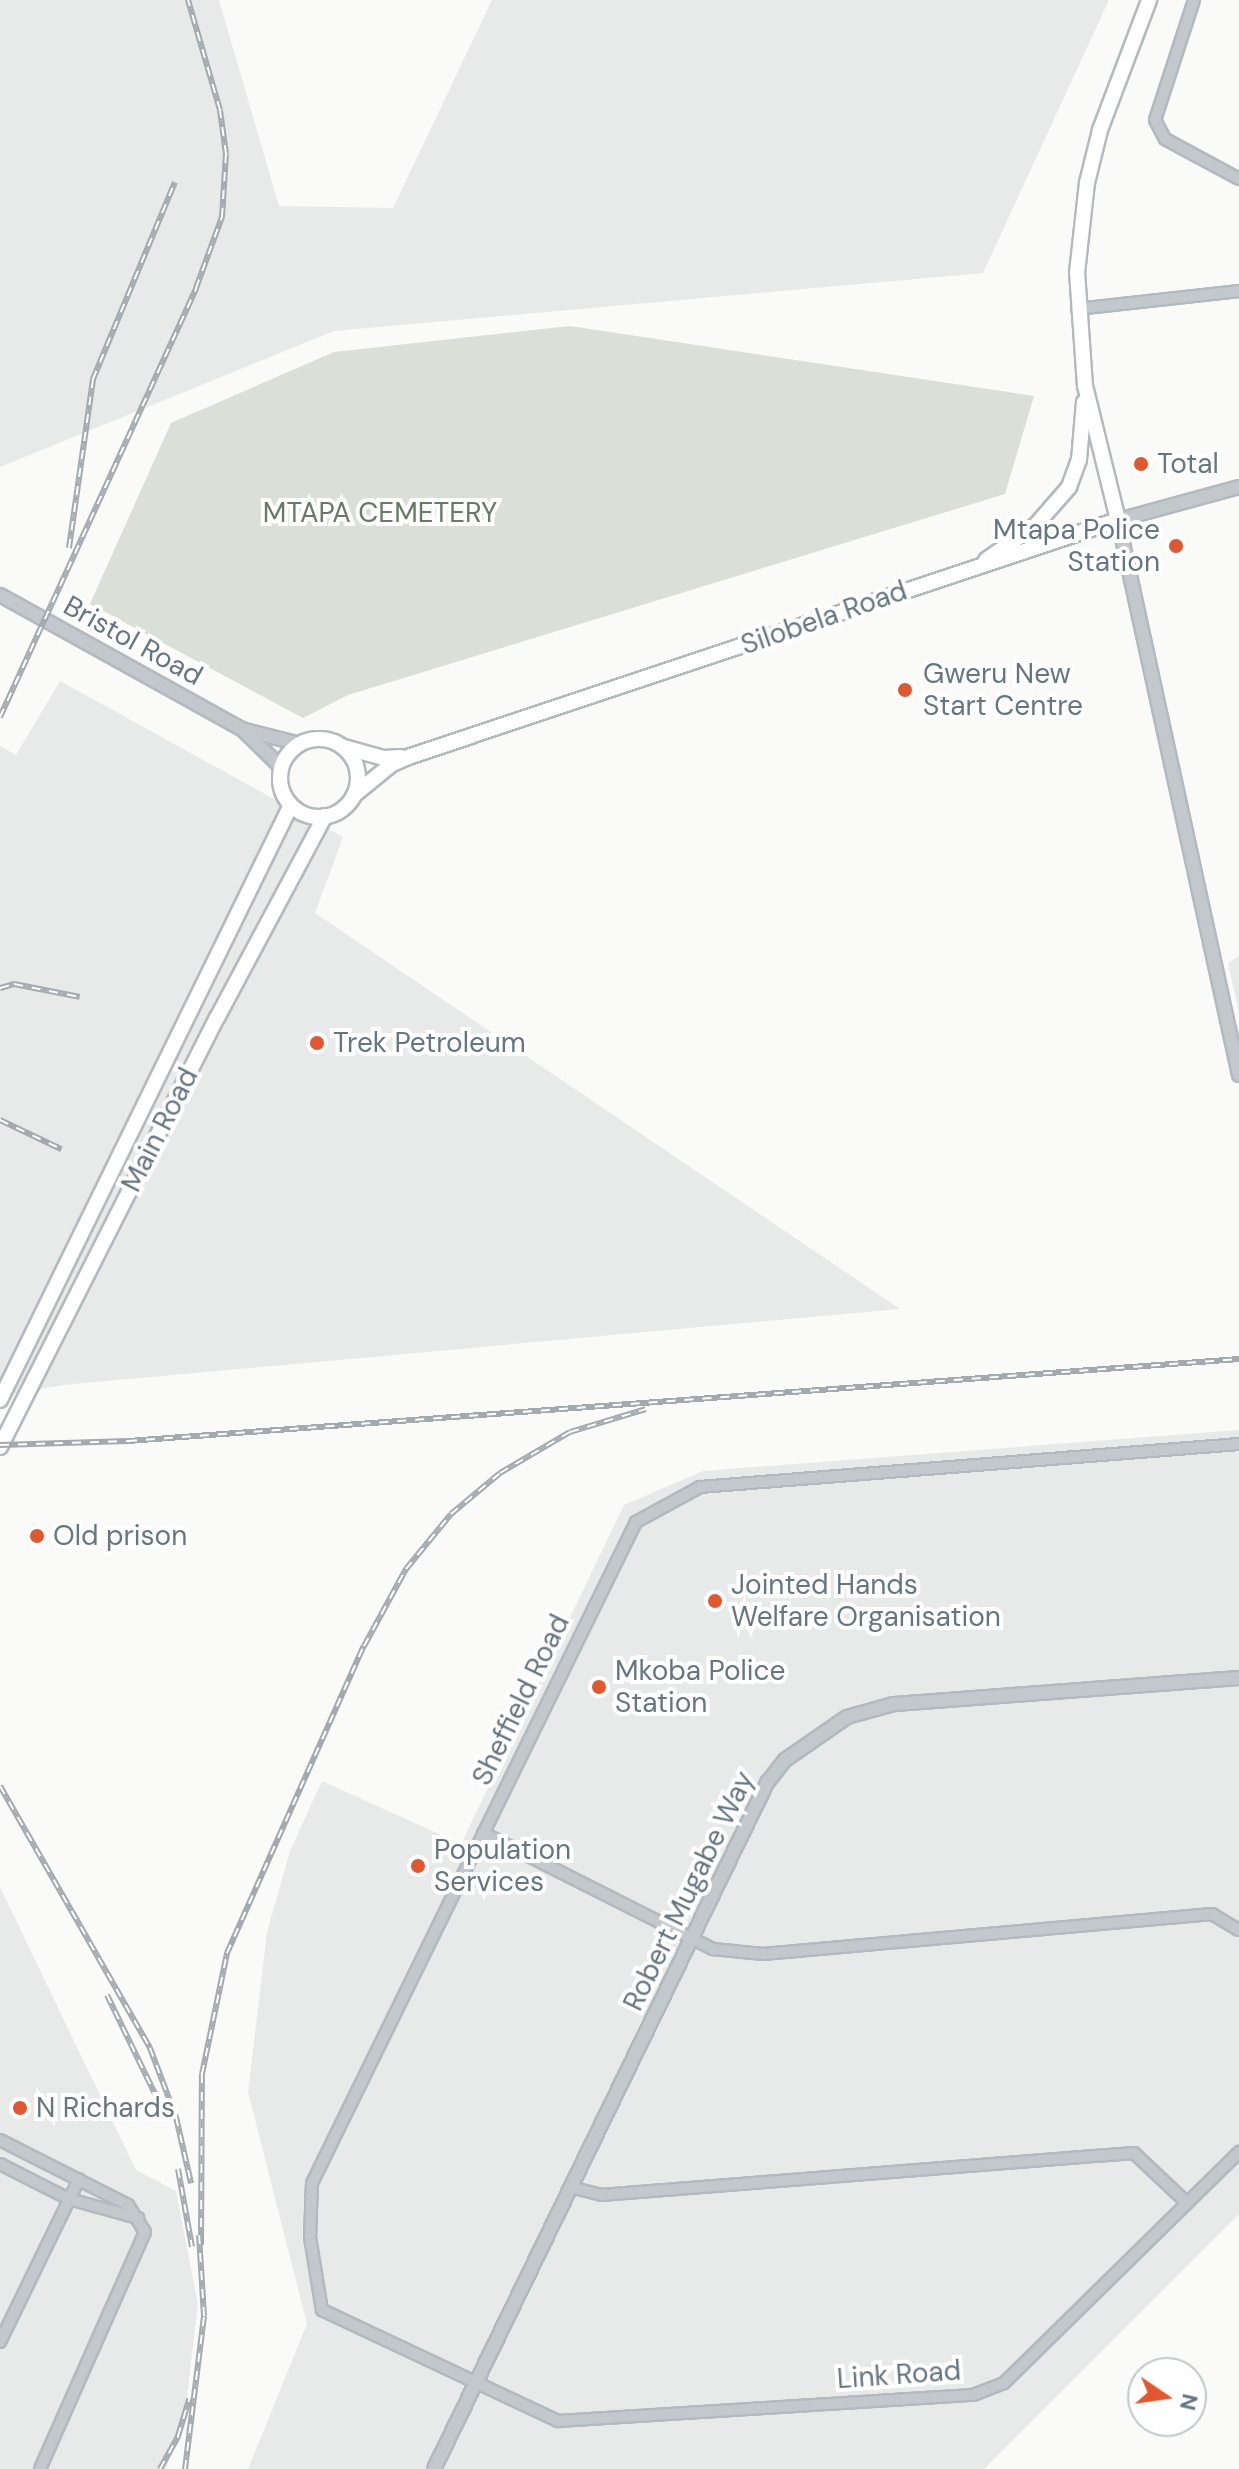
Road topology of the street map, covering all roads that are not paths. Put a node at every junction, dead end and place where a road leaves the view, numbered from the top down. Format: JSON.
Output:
{"nodes":[{"id":1,"x":1149,"y":0,"type":"edge"},
{"id":2,"x":1194,"y":0,"type":"edge"},
{"id":3,"x":1239,"y":179,"type":"edge"},
{"id":4,"x":1239,"y":291,"type":"edge"},
{"id":5,"x":1077,"y":309,"type":"junction"},
{"id":6,"x":1085,"y":386,"type":"junction"},
{"id":7,"x":1239,"y":487,"type":"edge"},
{"id":8,"x":1118,"y":520,"type":"junction"},
{"id":9,"x":980,"y":565,"type":"junction"},
{"id":10,"x":0,"y":595,"type":"edge"},
{"id":11,"x":242,"y":729,"type":"junction"},
{"id":12,"x":300,"y":744,"type":"junction"},
{"id":13,"x":340,"y":745,"type":"junction"},
{"id":14,"x":411,"y":756,"type":"junction"},
{"id":15,"x":282,"y":768,"type":"junction"},
{"id":16,"x":354,"y":795,"type":"junction"},
{"id":17,"x":291,"y":805,"type":"junction"},
{"id":18,"x":325,"y":816,"type":"junction"},
{"id":19,"x":1234,"y":1025,"type":"edge"},
{"id":20,"x":1236,"y":1046,"type":"edge"},
{"id":21,"x":1239,"y":1075,"type":"edge"},
{"id":22,"x":81,"y":1237,"type":"junction"},
{"id":23,"x":101,"y":1246,"type":"junction"},
{"id":24,"x":0,"y":1399,"type":"edge"},
{"id":25,"x":23,"y":1402,"type":"junction"},
{"id":26,"x":1239,"y":1444,"type":"edge"},
{"id":27,"x":0,"y":1447,"type":"edge"},
{"id":28,"x":1239,"y":1678,"type":"edge"},
{"id":29,"x":483,"y":1833,"type":"junction"},
{"id":30,"x":1239,"y":1930,"type":"edge"},
{"id":31,"x":691,"y":1941,"type":"junction"},
{"id":32,"x":0,"y":2140,"type":"edge"},
{"id":33,"x":1239,"y":2152,"type":"edge"},
{"id":34,"x":0,"y":2164,"type":"edge"},
{"id":35,"x":79,"y":2179,"type":"junction"},
{"id":36,"x":570,"y":2187,"type":"junction"},
{"id":37,"x":69,"y":2199,"type":"junction"},
{"id":38,"x":1187,"y":2203,"type":"junction"},
{"id":39,"x":138,"y":2218,"type":"junction"},
{"id":40,"x":0,"y":2342,"type":"edge"},
{"id":41,"x":476,"y":2383,"type":"junction"},
{"id":42,"x":40,"y":2469,"type":"edge"},
{"id":43,"x":434,"y":2469,"type":"edge"}],
"edges":[{"from":1,"to":5,"type":"main road"},
{"from":2,"to":3,"type":"street"},
{"from":4,"to":5,"type":"street"},
{"from":5,"to":6,"type":"main road"},
{"from":6,"to":8,"type":"main road"},
{"from":6,"to":9,"type":"main road"},
{"from":7,"to":8,"type":"street","name":"Silobela Road"},
{"from":8,"to":9,"type":"main road","name":"Silobela Road"},
{"from":8,"to":19,"type":"street"},
{"from":9,"to":14,"type":"main road","name":"Silobela Road"},
{"from":10,"to":11,"type":"street","name":"Bristol Road"},
{"from":11,"to":12,"type":"street","name":"Bristol Road"},
{"from":11,"to":15,"type":"street","name":"Bristol Road"},
{"from":12,"to":13,"type":"main road"},
{"from":12,"to":15,"type":"main road"},
{"from":13,"to":14,"type":"main road","name":"Silobela Road"},
{"from":13,"to":16,"type":"main road"},
{"from":14,"to":16,"type":"main road","name":"Silobela Road"},
{"from":15,"to":17,"type":"main road"},
{"from":16,"to":18,"type":"main road"},
{"from":17,"to":18,"type":"main road"},
{"from":17,"to":22,"type":"main road","name":"Main Road"},
{"from":18,"to":23,"type":"main road","name":"Main Road"},
{"from":19,"to":20,"type":"street"},
{"from":20,"to":21,"type":"street"},
{"from":22,"to":23,"type":"main road"},
{"from":22,"to":24,"type":"main road","name":"Main Road"},
{"from":23,"to":25,"type":"main road","name":"Main Road"},
{"from":24,"to":25,"type":"street"},
{"from":25,"to":27,"type":"main road","name":"Main Road"},
{"from":26,"to":29,"type":"street","name":"Sheffield Road"},
{"from":28,"to":31,"type":"street","name":"Robert Mugabe Way"},
{"from":29,"to":31,"type":"street"},
{"from":29,"to":41,"type":"street","name":"Sheffield Road"},
{"from":30,"to":31,"type":"street"},
{"from":31,"to":36,"type":"street","name":"Robert Mugabe Way"},
{"from":32,"to":35,"type":"street"},
{"from":33,"to":38,"type":"street","name":"Link Road"},
{"from":34,"to":37,"type":"street"},
{"from":35,"to":37,"type":"street"},
{"from":35,"to":39,"type":"street"},
{"from":36,"to":38,"type":"street"},
{"from":36,"to":41,"type":"street","name":"Robert Mugabe Way"},
{"from":37,"to":39,"type":"street"},
{"from":37,"to":40,"type":"street"},
{"from":38,"to":41,"type":"street","name":"Link Road"},
{"from":39,"to":42,"type":"street"},
{"from":41,"to":43,"type":"street","name":"Robert Mugabe Way"}]}
